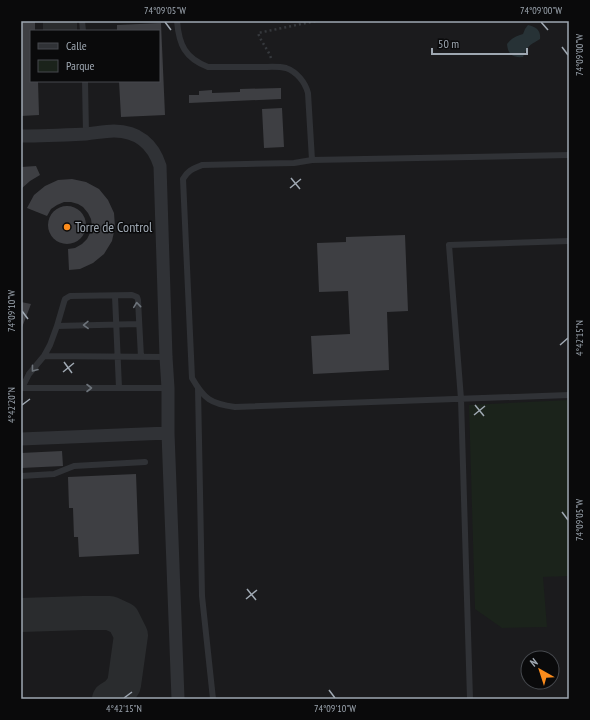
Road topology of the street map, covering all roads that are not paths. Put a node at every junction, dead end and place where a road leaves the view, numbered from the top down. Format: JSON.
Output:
{"nodes":[{"id":1,"x":177,"y":21,"type":"edge"},
{"id":2,"x":85,"y":82,"type":"edge"},
{"id":3,"x":86,"y":134,"type":"junction"},
{"id":4,"x":21,"y":136,"type":"edge"},
{"id":5,"x":569,"y":155,"type":"edge"},
{"id":6,"x":312,"y":160,"type":"junction"},
{"id":7,"x":569,"y":241,"type":"edge"},
{"id":8,"x":115,"y":296,"type":"junction"},
{"id":9,"x":139,"y":324,"type":"junction"},
{"id":10,"x":117,"y":325,"type":"junction"},
{"id":11,"x":57,"y":326,"type":"junction"},
{"id":12,"x":44,"y":356,"type":"junction"},
{"id":13,"x":118,"y":357,"type":"junction"},
{"id":14,"x":141,"y":357,"type":"junction"},
{"id":15,"x":166,"y":357,"type":"junction"},
{"id":16,"x":21,"y":388,"type":"edge"},
{"id":17,"x":119,"y":388,"type":"junction"},
{"id":18,"x":168,"y":388,"type":"junction"},
{"id":19,"x":198,"y":388,"type":"junction"},
{"id":20,"x":569,"y":395,"type":"edge"},
{"id":21,"x":461,"y":399,"type":"junction"},
{"id":22,"x":168,"y":433,"type":"junction"},
{"id":23,"x":21,"y":439,"type":"edge"},
{"id":24,"x":146,"y":462,"type":"dead end"},
{"id":25,"x":21,"y":476,"type":"edge"},
{"id":26,"x":178,"y":699,"type":"edge"},
{"id":27,"x":213,"y":699,"type":"edge"},
{"id":28,"x":470,"y":699,"type":"edge"}],
"edges":[{"from":1,"to":6,"type":"lane"},
{"from":2,"to":3,"type":"lane"},
{"from":3,"to":4,"type":"street"},
{"from":3,"to":15,"type":"street"},
{"from":5,"to":6,"type":"lane"},
{"from":6,"to":19,"type":"lane"},
{"from":7,"to":21,"type":"lane"},
{"from":9,"to":8,"type":"lane","one_way":true},
{"from":8,"to":10,"type":"lane"},
{"from":8,"to":11,"type":"lane"},
{"from":9,"to":10,"type":"lane"},
{"from":9,"to":14,"type":"lane"},
{"from":10,"to":11,"type":"lane","one_way":true},
{"from":10,"to":13,"type":"lane"},
{"from":11,"to":12,"type":"lane"},
{"from":12,"to":13,"type":"lane"},
{"from":12,"to":16,"type":"lane","one_way":true},
{"from":13,"to":14,"type":"lane"},
{"from":13,"to":17,"type":"lane"},
{"from":14,"to":15,"type":"lane"},
{"from":15,"to":18,"type":"street"},
{"from":16,"to":17,"type":"lane","one_way":true},
{"from":17,"to":18,"type":"lane"},
{"from":18,"to":22,"type":"street"},
{"from":19,"to":21,"type":"lane"},
{"from":19,"to":27,"type":"lane"},
{"from":20,"to":21,"type":"lane"},
{"from":21,"to":28,"type":"lane"},
{"from":22,"to":23,"type":"street"},
{"from":22,"to":26,"type":"street"},
{"from":24,"to":25,"type":"lane"}]}
